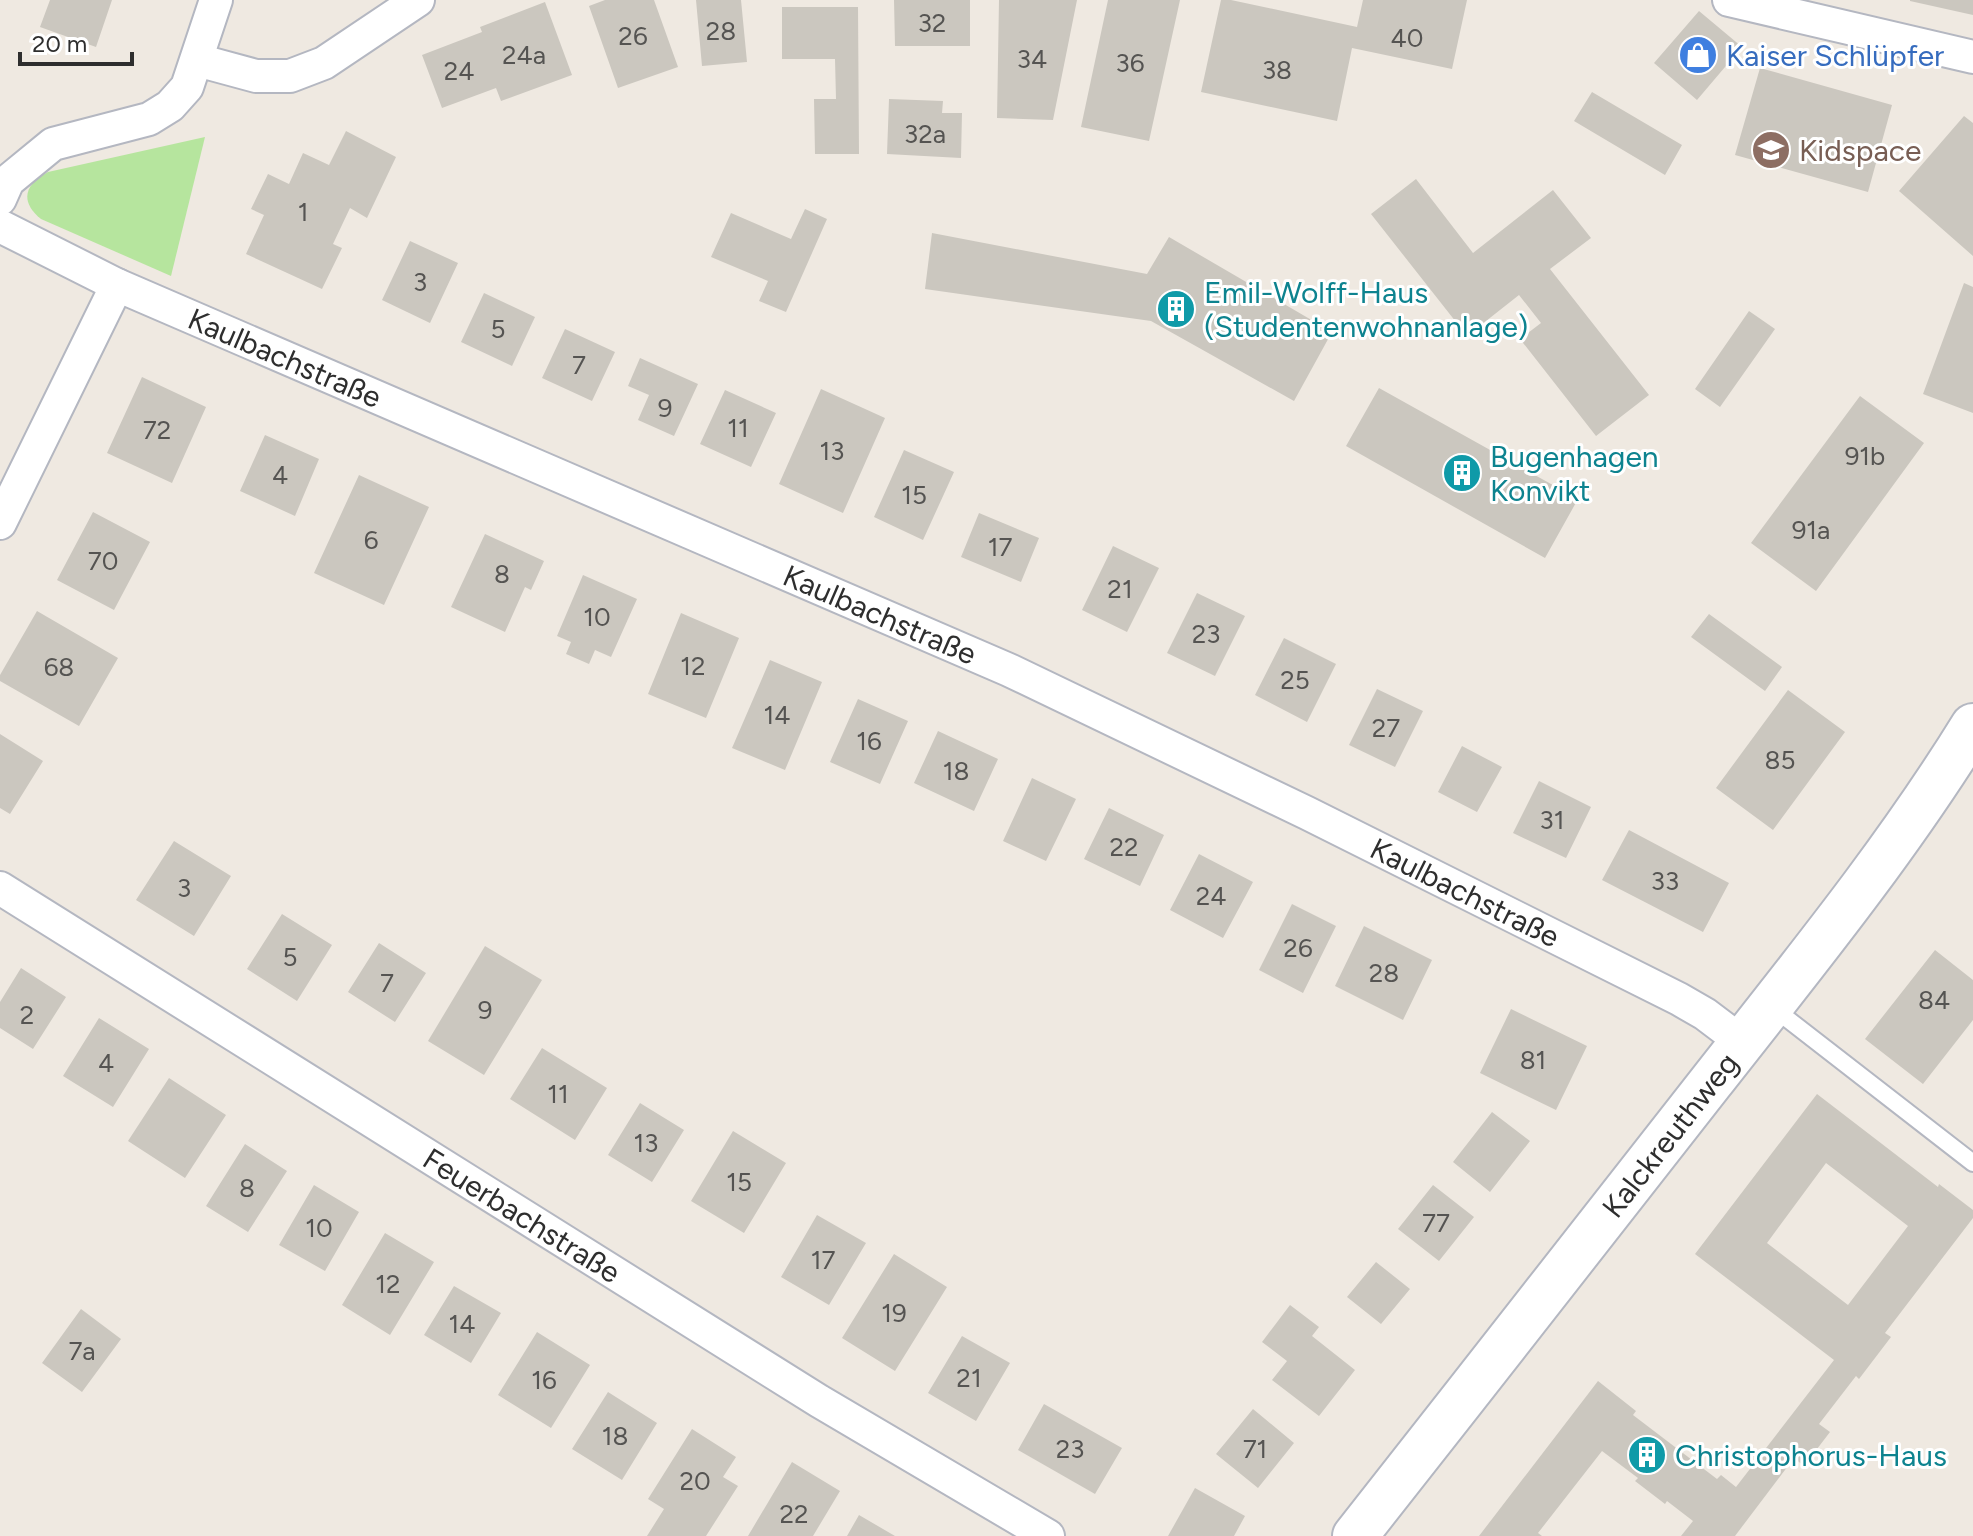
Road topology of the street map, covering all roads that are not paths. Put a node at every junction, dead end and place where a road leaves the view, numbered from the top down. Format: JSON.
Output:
{"nodes":[{"id":1,"x":216,"y":0,"type":"edge"},
{"id":2,"x":418,"y":0,"type":"edge"},
{"id":3,"x":1729,"y":0,"type":"edge"},
{"id":4,"x":1773,"y":5,"type":"edge"},
{"id":5,"x":1973,"y":57,"type":"edge"},
{"id":6,"x":197,"y":60,"type":"junction"},
{"id":7,"x":0,"y":199,"type":"edge"},
{"id":8,"x":0,"y":226,"type":"edge"},
{"id":9,"x":117,"y":285,"type":"junction"},
{"id":10,"x":0,"y":523,"type":"edge"},
{"id":11,"x":1973,"y":726,"type":"edge"},
{"id":12,"x":0,"y":888,"type":"edge"},
{"id":13,"x":1770,"y":1006,"type":"junction"},
{"id":14,"x":1742,"y":1042,"type":"junction"},
{"id":15,"x":1973,"y":1163,"type":"edge"},
{"id":16,"x":1048,"y":1536,"type":"edge"},
{"id":17,"x":1355,"y":1536,"type":"edge"}],
"edges":[{"from":1,"to":6,"type":"street"},
{"from":2,"to":6,"type":"street"},
{"from":3,"to":4,"type":"street"},
{"from":4,"to":5,"type":"street"},
{"from":6,"to":7,"type":"street"},
{"from":8,"to":9,"type":"street","name":"Kaulbachstraße"},
{"from":9,"to":10,"type":"street"},
{"from":9,"to":14,"type":"street","name":"Kaulbachstraße"},
{"from":11,"to":13,"type":"street","name":"Kalckreuthweg"},
{"from":12,"to":16,"type":"street","name":"Feuerbachstraße"},
{"from":13,"to":14,"type":"street","name":"Kalckreuthweg"},
{"from":13,"to":15,"type":"lane"},
{"from":14,"to":17,"type":"street","name":"Kalckreuthweg"}]}
